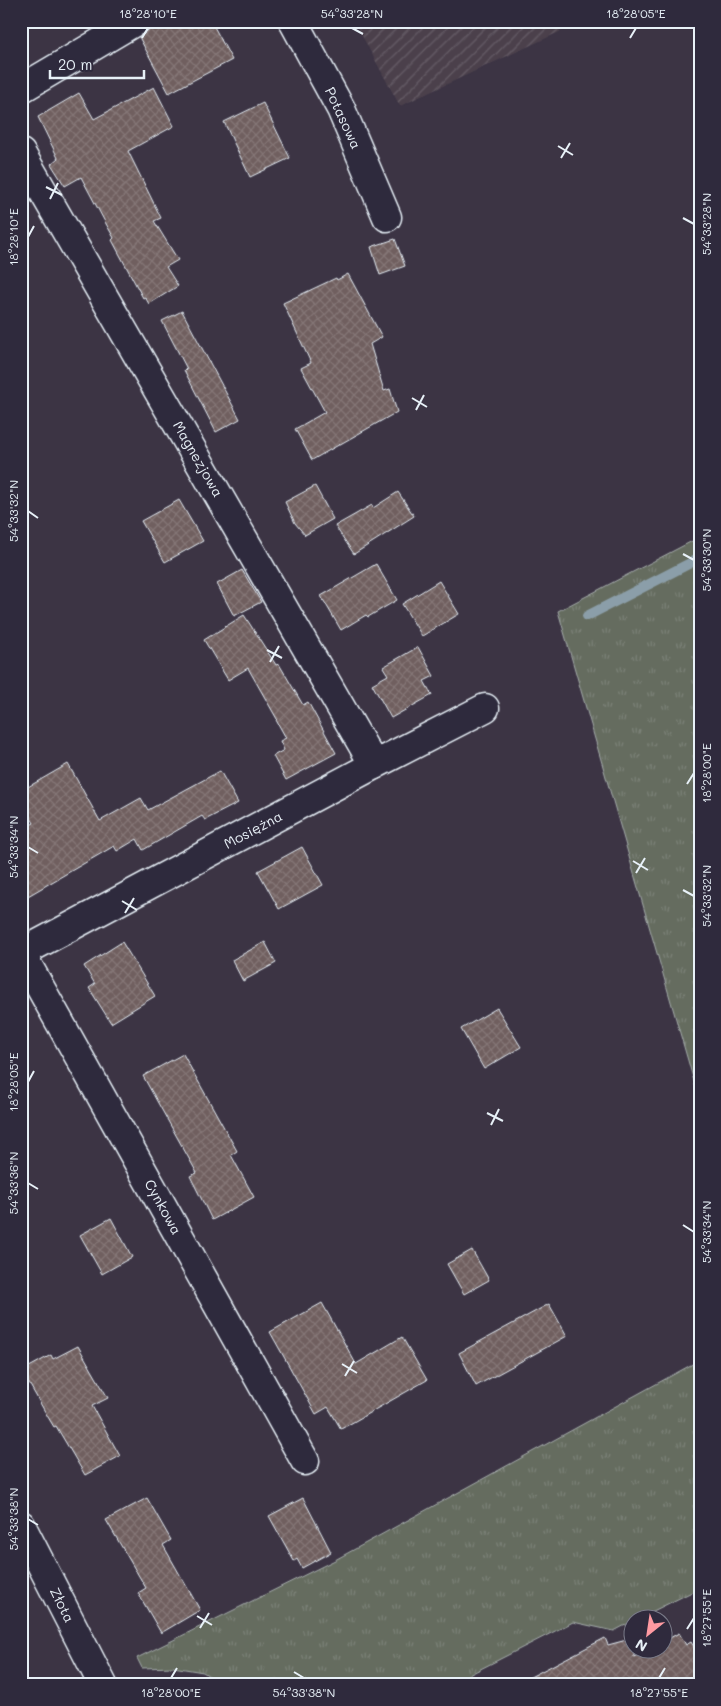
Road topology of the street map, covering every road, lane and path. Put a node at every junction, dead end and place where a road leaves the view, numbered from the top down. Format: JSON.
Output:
{"nodes":[{"id":1,"x":136,"y":21,"type":"edge"},
{"id":2,"x":293,"y":21,"type":"edge"},
{"id":3,"x":21,"y":89,"type":"edge"},
{"id":4,"x":21,"y":153,"type":"edge"},
{"id":5,"x":387,"y":217,"type":"dead end"},
{"id":6,"x":485,"y":708,"type":"dead end"},
{"id":7,"x":374,"y":765,"type":"junction"},
{"id":8,"x":21,"y":953,"type":"edge"},
{"id":9,"x":305,"y":1461,"type":"dead end"},
{"id":10,"x":21,"y":1525,"type":"edge"},
{"id":11,"x":102,"y":1685,"type":"edge"}],
"edges":[{"from":1,"to":3,"type":"street"},
{"from":2,"to":5,"type":"street","name":"Potasowa"},
{"from":4,"to":7,"type":"street","name":"Magnezjowa"},
{"from":6,"to":7,"type":"street","name":"Mosiężna"},
{"from":7,"to":8,"type":"street","name":"Mosiężna"},
{"from":8,"to":9,"type":"street","name":"Cynkowa"},
{"from":10,"to":11,"type":"street","name":"Złota"}]}
